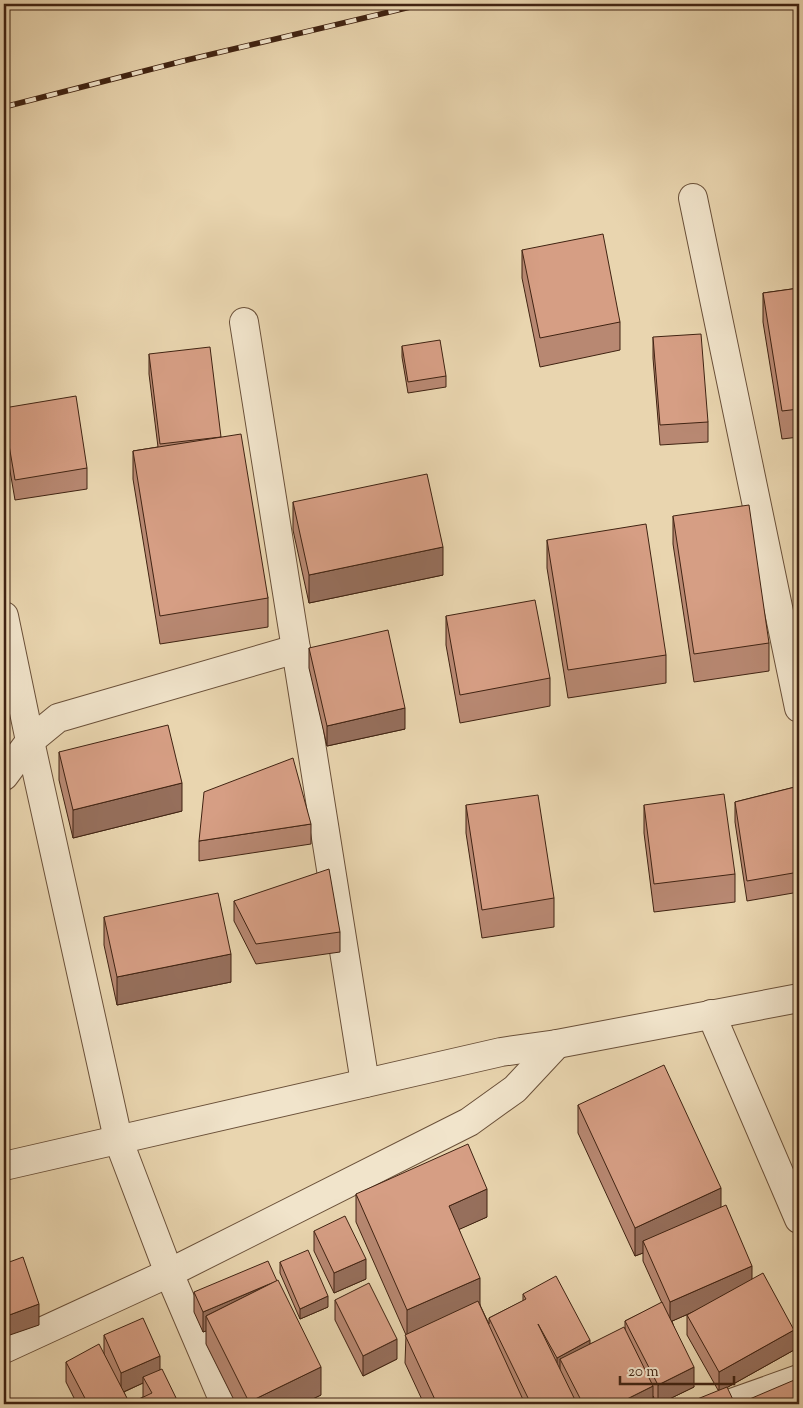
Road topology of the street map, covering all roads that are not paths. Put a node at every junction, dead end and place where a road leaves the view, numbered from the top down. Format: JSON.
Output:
{"nodes":[{"id":1,"x":693,"y":198,"type":"dead end"},
{"id":2,"x":244,"y":322,"type":"dead end"},
{"id":3,"x":4,"y":616,"type":"edge"},
{"id":4,"x":7,"y":649,"type":"edge"},
{"id":5,"x":296,"y":649,"type":"junction"},
{"id":6,"x":799,"y":708,"type":"edge"},
{"id":7,"x":30,"y":741,"type":"junction"},
{"id":8,"x":4,"y":776,"type":"edge"},
{"id":9,"x":799,"y":998,"type":"edge"},
{"id":10,"x":711,"y":1014,"type":"junction"},
{"id":11,"x":557,"y":1044,"type":"junction"},
{"id":12,"x":365,"y":1083,"type":"junction"},
{"id":13,"x":118,"y":1139,"type":"junction"},
{"id":14,"x":4,"y":1166,"type":"edge"},
{"id":15,"x":799,"y":1219,"type":"edge"},
{"id":16,"x":169,"y":1273,"type":"junction"},
{"id":17,"x":4,"y":1349,"type":"edge"},
{"id":18,"x":799,"y":1379,"type":"edge"},
{"id":19,"x":225,"y":1404,"type":"edge"},
{"id":20,"x":729,"y":1404,"type":"edge"}],
"edges":[{"from":1,"to":6,"type":"street"},
{"from":2,"to":5,"type":"street"},
{"from":3,"to":4,"type":"street"},
{"from":4,"to":7,"type":"street"},
{"from":5,"to":7,"type":"street"},
{"from":5,"to":12,"type":"street"},
{"from":7,"to":8,"type":"street"},
{"from":7,"to":13,"type":"street"},
{"from":9,"to":10,"type":"street"},
{"from":10,"to":11,"type":"street"},
{"from":10,"to":15,"type":"street"},
{"from":11,"to":12,"type":"street"},
{"from":11,"to":16,"type":"street"},
{"from":12,"to":13,"type":"street"},
{"from":13,"to":14,"type":"street"},
{"from":13,"to":16,"type":"street"},
{"from":16,"to":17,"type":"street"},
{"from":16,"to":19,"type":"street"},
{"from":18,"to":20,"type":"street"}]}
